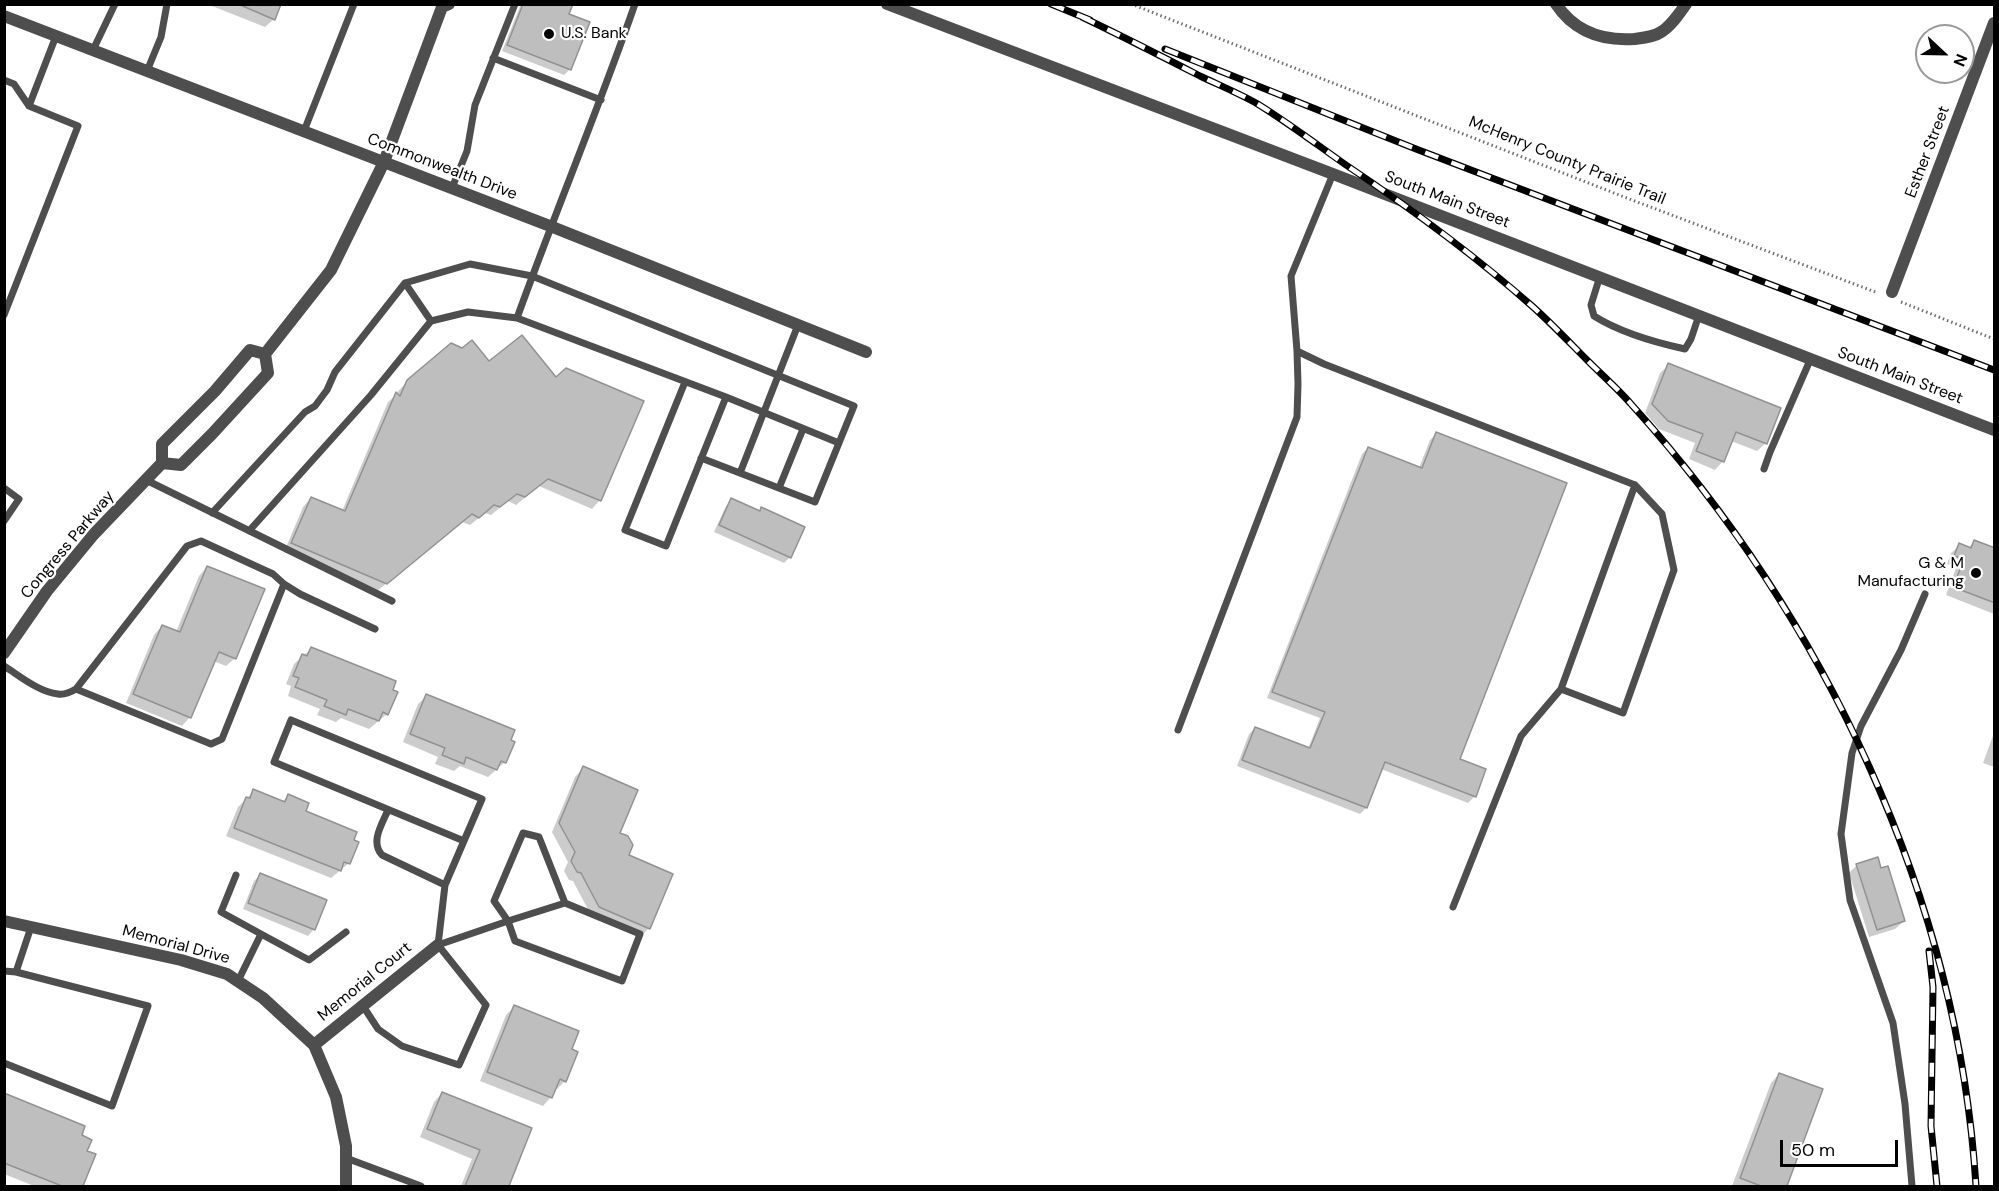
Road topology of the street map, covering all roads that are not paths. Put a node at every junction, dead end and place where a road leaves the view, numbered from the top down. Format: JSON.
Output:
{"nodes":[{"id":1,"x":115,"y":4,"type":"edge"},
{"id":2,"x":167,"y":4,"type":"edge"},
{"id":3,"x":354,"y":4,"type":"edge"},
{"id":4,"x":514,"y":4,"type":"edge"},
{"id":5,"x":635,"y":4,"type":"edge"},
{"id":6,"x":887,"y":4,"type":"edge"},
{"id":7,"x":1556,"y":4,"type":"edge"},
{"id":8,"x":1686,"y":4,"type":"edge"},
{"id":9,"x":444,"y":6,"type":"edge"},
{"id":10,"x":4,"y":16,"type":"edge"},
{"id":11,"x":1995,"y":23,"type":"edge"},
{"id":12,"x":56,"y":36,"type":"junction"},
{"id":13,"x":93,"y":50,"type":"junction"},
{"id":14,"x":493,"y":58,"type":"junction"},
{"id":15,"x":147,"y":71,"type":"junction"},
{"id":16,"x":4,"y":80,"type":"edge"},
{"id":17,"x":601,"y":100,"type":"junction"},
{"id":18,"x":29,"y":106,"type":"junction"},
{"id":19,"x":304,"y":131,"type":"junction"},
{"id":20,"x":384,"y":162,"type":"junction"},
{"id":21,"x":1333,"y":174,"type":"junction"},
{"id":22,"x":452,"y":188,"type":"junction"},
{"id":23,"x":550,"y":226,"type":"junction"},
{"id":24,"x":532,"y":276,"type":"junction"},
{"id":25,"x":1600,"y":276,"type":"junction"},
{"id":26,"x":405,"y":283,"type":"junction"},
{"id":27,"x":1888,"y":295,"type":"road end"},
{"id":28,"x":4,"y":315,"type":"edge"},
{"id":29,"x":1699,"y":315,"type":"junction"},
{"id":30,"x":517,"y":318,"type":"junction"},
{"id":31,"x":431,"y":321,"type":"junction"},
{"id":32,"x":798,"y":325,"type":"junction"},
{"id":33,"x":1297,"y":351,"type":"junction"},
{"id":34,"x":866,"y":352,"type":"dead end"},
{"id":35,"x":265,"y":354,"type":"junction"},
{"id":36,"x":1811,"y":358,"type":"junction"},
{"id":37,"x":779,"y":375,"type":"junction"},
{"id":38,"x":685,"y":382,"type":"junction"},
{"id":39,"x":726,"y":397,"type":"junction"},
{"id":40,"x":764,"y":413,"type":"junction"},
{"id":41,"x":803,"y":429,"type":"junction"},
{"id":42,"x":1995,"y":430,"type":"edge"},
{"id":43,"x":838,"y":443,"type":"junction"},
{"id":44,"x":701,"y":458,"type":"junction"},
{"id":45,"x":162,"y":464,"type":"junction"},
{"id":46,"x":1764,"y":470,"type":"dead end"},
{"id":47,"x":740,"y":473,"type":"junction"},
{"id":48,"x":146,"y":480,"type":"junction"},
{"id":49,"x":1635,"y":485,"type":"junction"},
{"id":50,"x":4,"y":488,"type":"edge"},
{"id":51,"x":779,"y":488,"type":"junction"},
{"id":52,"x":212,"y":513,"type":"junction"},
{"id":53,"x":4,"y":521,"type":"edge"},
{"id":54,"x":249,"y":531,"type":"junction"},
{"id":55,"x":284,"y":584,"type":"junction"},
{"id":56,"x":1925,"y":594,"type":"dead end"},
{"id":57,"x":392,"y":601,"type":"dead end"},
{"id":58,"x":375,"y":629,"type":"dead end"},
{"id":59,"x":4,"y":653,"type":"edge"},
{"id":60,"x":4,"y":666,"type":"edge"},
{"id":61,"x":76,"y":689,"type":"junction"},
{"id":62,"x":1560,"y":689,"type":"junction"},
{"id":63,"x":1178,"y":730,"type":"dead end"},
{"id":64,"x":388,"y":810,"type":"junction"},
{"id":65,"x":464,"y":841,"type":"junction"},
{"id":66,"x":236,"y":875,"type":"dead end"},
{"id":67,"x":445,"y":885,"type":"junction"},
{"id":68,"x":565,"y":903,"type":"junction"},
{"id":69,"x":1453,"y":908,"type":"dead end"},
{"id":70,"x":4,"y":921,"type":"edge"},
{"id":71,"x":508,"y":921,"type":"junction"},
{"id":72,"x":30,"y":927,"type":"junction"},
{"id":73,"x":346,"y":932,"type":"dead end"},
{"id":74,"x":261,"y":934,"type":"junction"},
{"id":75,"x":438,"y":945,"type":"junction"},
{"id":76,"x":4,"y":971,"type":"edge"},
{"id":77,"x":16,"y":972,"type":"junction"},
{"id":78,"x":238,"y":981,"type":"junction"},
{"id":79,"x":363,"y":1006,"type":"junction"},
{"id":80,"x":314,"y":1045,"type":"junction"},
{"id":81,"x":4,"y":1063,"type":"edge"},
{"id":82,"x":346,"y":1158,"type":"junction"},
{"id":83,"x":346,"y":1186,"type":"edge"},
{"id":84,"x":421,"y":1186,"type":"edge"},
{"id":85,"x":1912,"y":1186,"type":"edge"}],
"edges":[{"from":1,"to":13,"type":"lane"},
{"from":2,"to":15,"type":"lane"},
{"from":3,"to":19,"type":"lane"},
{"from":4,"to":14,"type":"lane"},
{"from":5,"to":17,"type":"lane"},
{"from":6,"to":21,"type":"street","name":"South Main Street"},
{"from":7,"to":8,"type":"street"},
{"from":9,"to":20,"type":"street"},
{"from":10,"to":12,"type":"street","name":"Commonwealth Drive"},
{"from":11,"to":27,"type":"street","name":"Esther Street"},
{"from":12,"to":13,"type":"street","name":"Commonwealth Drive"},
{"from":12,"to":18,"type":"lane"},
{"from":13,"to":15,"type":"street","name":"Commonwealth Drive"},
{"from":14,"to":17,"type":"lane"},
{"from":14,"to":22,"type":"lane"},
{"from":15,"to":19,"type":"street","name":"Commonwealth Drive"},
{"from":16,"to":18,"type":"lane"},
{"from":17,"to":23,"type":"lane"},
{"from":18,"to":28,"type":"lane"},
{"from":19,"to":20,"type":"street","name":"Commonwealth Drive"},
{"from":20,"to":22,"type":"street","name":"Commonwealth Drive"},
{"from":20,"to":35,"type":"street"},
{"from":21,"to":25,"type":"street","name":"South Main Street"},
{"from":21,"to":33,"type":"lane"},
{"from":22,"to":23,"type":"street","name":"Commonwealth Drive"},
{"from":23,"to":24,"type":"lane"},
{"from":23,"to":32,"type":"street","name":"Commonwealth Drive"},
{"from":24,"to":26,"type":"lane"},
{"from":24,"to":30,"type":"lane"},
{"from":24,"to":37,"type":"lane"},
{"from":25,"to":29,"type":"street","name":"South Main Street"},
{"from":25,"to":29,"type":"lane"},
{"from":26,"to":31,"type":"lane"},
{"from":26,"to":52,"type":"lane"},
{"from":29,"to":36,"type":"street","name":"South Main Street"},
{"from":30,"to":31,"type":"lane"},
{"from":30,"to":38,"type":"lane"},
{"from":31,"to":54,"type":"lane"},
{"from":32,"to":34,"type":"street","name":"Commonwealth Drive"},
{"from":32,"to":37,"type":"lane"},
{"from":33,"to":49,"type":"lane"},
{"from":33,"to":63,"type":"lane"},
{"from":35,"to":45,"type":"street"},
{"from":35,"to":45,"type":"street"},
{"from":36,"to":42,"type":"street","name":"South Main Street"},
{"from":36,"to":46,"type":"lane"},
{"from":37,"to":40,"type":"lane"},
{"from":37,"to":43,"type":"lane"},
{"from":38,"to":39,"type":"lane"},
{"from":38,"to":44,"type":"lane"},
{"from":39,"to":40,"type":"lane"},
{"from":39,"to":44,"type":"lane"},
{"from":40,"to":41,"type":"lane"},
{"from":40,"to":47,"type":"lane"},
{"from":41,"to":43,"type":"lane"},
{"from":41,"to":51,"type":"lane"},
{"from":43,"to":51,"type":"lane"},
{"from":44,"to":47,"type":"lane"},
{"from":45,"to":48,"type":"street","name":"Congress Parkway"},
{"from":47,"to":51,"type":"lane"},
{"from":48,"to":52,"type":"lane"},
{"from":48,"to":59,"type":"street","name":"Congress Parkway"},
{"from":49,"to":62,"type":"lane"},
{"from":49,"to":62,"type":"lane"},
{"from":50,"to":53,"type":"lane"},
{"from":52,"to":54,"type":"lane"},
{"from":54,"to":57,"type":"lane"},
{"from":55,"to":58,"type":"lane"},
{"from":55,"to":61,"type":"lane"},
{"from":55,"to":61,"type":"lane"},
{"from":56,"to":85,"type":"lane"},
{"from":60,"to":61,"type":"lane"},
{"from":62,"to":69,"type":"lane"},
{"from":64,"to":65,"type":"lane"},
{"from":64,"to":65,"type":"lane"},
{"from":64,"to":67,"type":"lane"},
{"from":65,"to":67,"type":"lane"},
{"from":66,"to":74,"type":"lane"},
{"from":67,"to":75,"type":"lane"},
{"from":68,"to":71,"type":"lane"},
{"from":68,"to":71,"type":"lane"},
{"from":68,"to":71,"type":"lane"},
{"from":70,"to":72,"type":"street","name":"Memorial Drive"},
{"from":71,"to":75,"type":"lane"},
{"from":72,"to":77,"type":"lane"},
{"from":72,"to":78,"type":"street","name":"Memorial Drive"},
{"from":73,"to":74,"type":"lane"},
{"from":74,"to":78,"type":"lane"},
{"from":75,"to":79,"type":"street","name":"Memorial Court"},
{"from":75,"to":79,"type":"lane"},
{"from":76,"to":77,"type":"lane"},
{"from":77,"to":81,"type":"lane"},
{"from":78,"to":80,"type":"street","name":"Memorial Drive"},
{"from":79,"to":80,"type":"street","name":"Memorial Court"},
{"from":80,"to":82,"type":"street","name":"Memorial Drive"},
{"from":82,"to":83,"type":"street","name":"Memorial Drive"},
{"from":82,"to":84,"type":"lane"}]}
